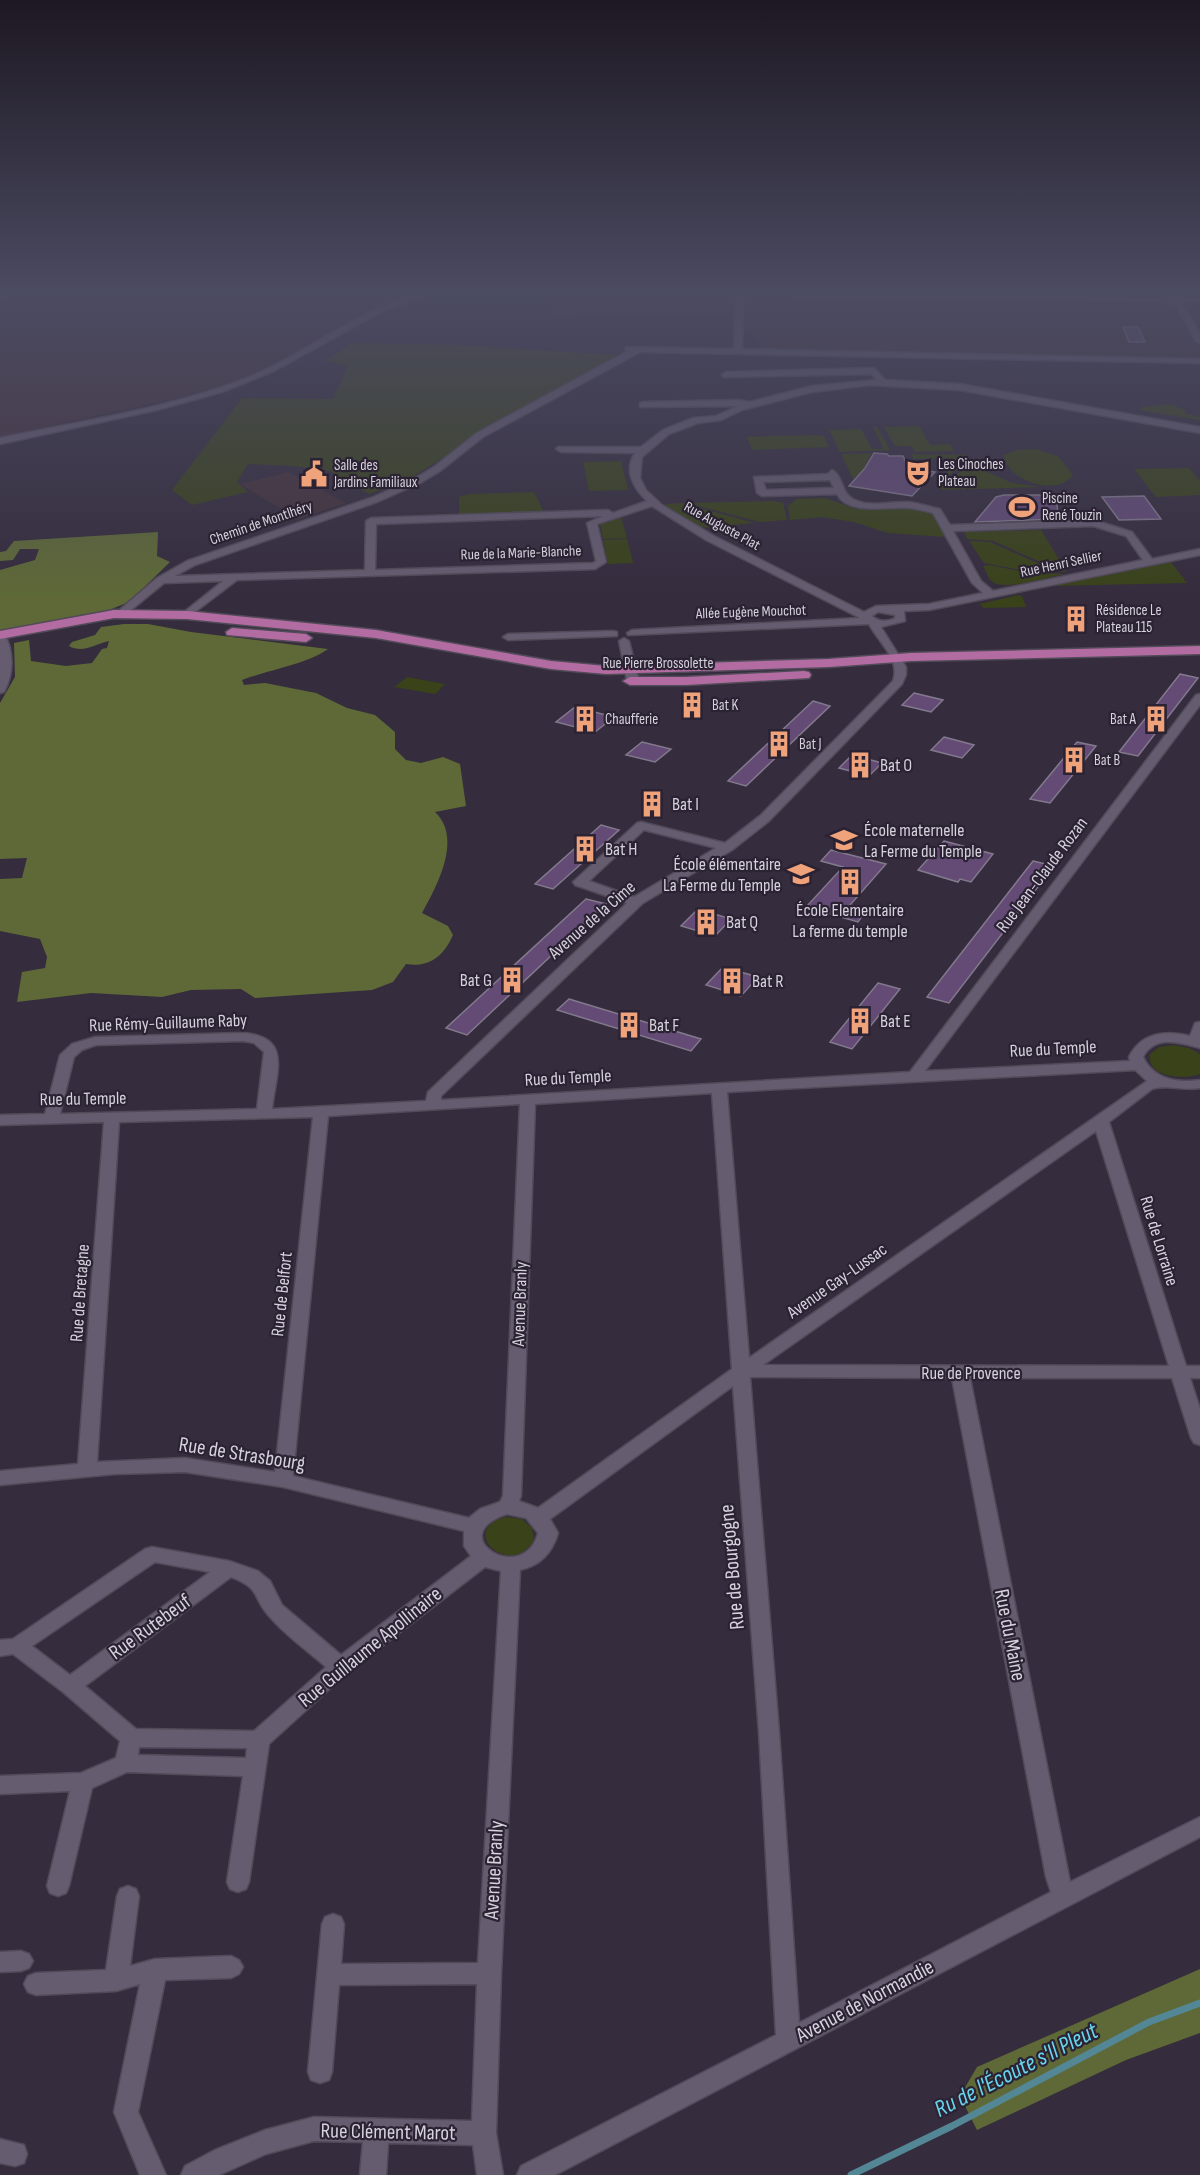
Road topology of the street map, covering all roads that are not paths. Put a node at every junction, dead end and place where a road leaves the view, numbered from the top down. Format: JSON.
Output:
{"nodes":[{"id":1,"x":199,"y":396,"type":"edge"},
{"id":2,"x":550,"y":396,"type":"edge"},
{"id":3,"x":788,"y":396,"type":"edge"},
{"id":4,"x":1007,"y":396,"type":"edge"},
{"id":5,"x":643,"y":405,"type":"dead end"},
{"id":6,"x":749,"y":405,"type":"junction"},
{"id":7,"x":1200,"y":430,"type":"edge"},
{"id":8,"x":0,"y":441,"type":"edge"},
{"id":9,"x":561,"y":449,"type":"dead end"},
{"id":10,"x":640,"y":453,"type":"junction"},
{"id":11,"x":840,"y":490,"type":"junction"},
{"id":12,"x":654,"y":502,"type":"junction"},
{"id":13,"x":620,"y":512,"type":"junction"},
{"id":14,"x":946,"y":528,"type":"junction"},
{"id":15,"x":1200,"y":552,"type":"edge"},
{"id":16,"x":1149,"y":561,"type":"junction"},
{"id":17,"x":370,"y":572,"type":"junction"},
{"id":18,"x":234,"y":577,"type":"junction"},
{"id":19,"x":161,"y":580,"type":"junction"},
{"id":20,"x":991,"y":594,"type":"junction"},
{"id":21,"x":825,"y":596,"type":"junction"},
{"id":22,"x":929,"y":607,"type":"junction"},
{"id":23,"x":883,"y":609,"type":"junction"},
{"id":24,"x":121,"y":613,"type":"junction"},
{"id":25,"x":187,"y":615,"type":"junction"},
{"id":26,"x":870,"y":620,"type":"junction"},
{"id":27,"x":900,"y":620,"type":"junction"},
{"id":28,"x":0,"y":635,"type":"edge"},
{"id":29,"x":508,"y":637,"type":"dead end"},
{"id":30,"x":628,"y":637,"type":"junction"},
{"id":31,"x":1200,"y":650,"type":"edge"},
{"id":32,"x":895,"y":658,"type":"junction"},
{"id":33,"x":1200,"y":660,"type":"edge"},
{"id":34,"x":633,"y":676,"type":"junction"},
{"id":35,"x":0,"y":690,"type":"edge"},
{"id":36,"x":1200,"y":697,"type":"edge"},
{"id":37,"x":728,"y":847,"type":"junction"},
{"id":38,"x":636,"y":903,"type":"junction"},
{"id":39,"x":1200,"y":1026,"type":"edge"},
{"id":40,"x":1198,"y":1043,"type":"edge"},
{"id":41,"x":1138,"y":1065,"type":"junction"},
{"id":42,"x":914,"y":1076,"type":"junction"},
{"id":43,"x":1160,"y":1081,"type":"junction"},
{"id":44,"x":1200,"y":1084,"type":"edge"},
{"id":45,"x":719,"y":1089,"type":"junction"},
{"id":46,"x":528,"y":1100,"type":"junction"},
{"id":47,"x":434,"y":1105,"type":"junction"},
{"id":48,"x":321,"y":1112,"type":"junction"},
{"id":49,"x":264,"y":1114,"type":"junction"},
{"id":50,"x":112,"y":1118,"type":"junction"},
{"id":51,"x":51,"y":1119,"type":"junction"},
{"id":52,"x":0,"y":1120,"type":"edge"},
{"id":53,"x":1101,"y":1121,"type":"junction"},
{"id":54,"x":742,"y":1371,"type":"junction"},
{"id":55,"x":1180,"y":1372,"type":"junction"},
{"id":56,"x":1200,"y":1372,"type":"edge"},
{"id":57,"x":960,"y":1373,"type":"junction"},
{"id":58,"x":1200,"y":1438,"type":"edge"},
{"id":59,"x":87,"y":1469,"type":"junction"},
{"id":60,"x":0,"y":1478,"type":"edge"},
{"id":61,"x":283,"y":1480,"type":"junction"},
{"id":62,"x":507,"y":1507,"type":"junction"},
{"id":63,"x":539,"y":1517,"type":"junction"},
{"id":64,"x":473,"y":1526,"type":"junction"},
{"id":65,"x":483,"y":1558,"type":"junction"},
{"id":66,"x":511,"y":1564,"type":"junction"},
{"id":67,"x":230,"y":1568,"type":"junction"},
{"id":68,"x":9,"y":1647,"type":"edge"},
{"id":69,"x":340,"y":1667,"type":"junction"},
{"id":70,"x":70,"y":1686,"type":"junction"},
{"id":71,"x":131,"y":1738,"type":"junction"},
{"id":72,"x":259,"y":1740,"type":"junction"},
{"id":73,"x":125,"y":1763,"type":"junction"},
{"id":74,"x":255,"y":1767,"type":"junction"},
{"id":75,"x":83,"y":1782,"type":"junction"},
{"id":76,"x":0,"y":1785,"type":"edge"},
{"id":77,"x":1200,"y":1826,"type":"edge"},
{"id":78,"x":238,"y":1882,"type":"dead end"},
{"id":79,"x":58,"y":1886,"type":"dead end"},
{"id":80,"x":128,"y":1896,"type":"dead end"},
{"id":81,"x":1064,"y":1896,"type":"junction"},
{"id":82,"x":333,"y":1924,"type":"dead end"},
{"id":83,"x":231,"y":1967,"type":"dead end"},
{"id":84,"x":154,"y":1970,"type":"junction"},
{"id":85,"x":489,"y":1973,"type":"junction"},
{"id":86,"x":328,"y":1975,"type":"junction"},
{"id":87,"x":116,"y":1980,"type":"junction"},
{"id":88,"x":36,"y":1984,"type":"dead end"},
{"id":89,"x":788,"y":2041,"type":"junction"},
{"id":90,"x":320,"y":2072,"type":"dead end"},
{"id":91,"x":376,"y":2131,"type":"junction"},
{"id":92,"x":483,"y":2133,"type":"junction"},
{"id":93,"x":153,"y":2175,"type":"edge"},
{"id":94,"x":194,"y":2175,"type":"edge"},
{"id":95,"x":374,"y":2175,"type":"edge"},
{"id":96,"x":490,"y":2175,"type":"edge"},
{"id":97,"x":530,"y":2175,"type":"edge"}],
"edges":[{"from":1,"to":8,"type":"street"},
{"from":2,"to":19,"type":"street","name":"Chemin de Montlhéry"},
{"from":3,"to":6,"type":"street"},
{"from":4,"to":7,"type":"street"},
{"from":5,"to":6,"type":"street"},
{"from":6,"to":10,"type":"street"},
{"from":9,"to":10,"type":"street"},
{"from":10,"to":12,"type":"street","name":"Rue Auguste Plat"},
{"from":11,"to":11,"type":"street"},
{"from":11,"to":14,"type":"street"},
{"from":12,"to":13,"type":"street","name":"Rue de la Marie-Blanche"},
{"from":12,"to":21,"type":"street","name":"Rue Auguste Plat"},
{"from":13,"to":17,"type":"street","name":"Rue de la Marie-Blanche"},
{"from":13,"to":17,"type":"street","name":"Rue de la Marie-Blanche"},
{"from":14,"to":16,"type":"street"},
{"from":14,"to":20,"type":"street"},
{"from":15,"to":16,"type":"street","name":"Rue Henri Sellier"},
{"from":16,"to":20,"type":"street","name":"Rue Henri Sellier"},
{"from":17,"to":18,"type":"street","name":"Rue de la Marie-Blanche"},
{"from":18,"to":19,"type":"street","name":"Rue de la Marie-Blanche"},
{"from":18,"to":25,"type":"street"},
{"from":19,"to":24,"type":"street","name":"Chemin de Montlhéry"},
{"from":20,"to":22,"type":"street","name":"Rue Henri Sellier"},
{"from":21,"to":23,"type":"street","name":"Rue Auguste Plat"},
{"from":21,"to":26,"type":"street","name":"Rue Auguste Plat"},
{"from":22,"to":23,"type":"street"},
{"from":22,"to":27,"type":"street"},
{"from":23,"to":26,"type":"street"},
{"from":23,"to":27,"type":"street"},
{"from":24,"to":25,"type":"main road","name":"Rue Pierre Brossolette"},
{"from":24,"to":28,"type":"main road","name":"Rue Pierre Brossolette"},
{"from":24,"to":34,"type":"main road","name":"Rue Pierre Brossolette"},
{"from":25,"to":34,"type":"main road","name":"Rue Pierre Brossolette"},
{"from":26,"to":27,"type":"street","name":"Allée Eugène Mouchot"},
{"from":26,"to":30,"type":"street","name":"Allée Eugène Mouchot"},
{"from":26,"to":32,"type":"street"},
{"from":27,"to":32,"type":"street","name":"Avenue de la Cime"},
{"from":28,"to":35,"type":"street"},
{"from":29,"to":30,"type":"street","name":"Allée Eugène Mouchot"},
{"from":30,"to":34,"type":"street"},
{"from":31,"to":32,"type":"main road","name":"Rue Pierre Brossolette"},
{"from":32,"to":33,"type":"main road","name":"Rue Pierre Brossolette"},
{"from":32,"to":34,"type":"main road","name":"Rue Pierre Brossolette"},
{"from":32,"to":37,"type":"street","name":"Avenue de la Cime"},
{"from":36,"to":42,"type":"street","name":"Rue Jean-Claude Rozan"},
{"from":37,"to":38,"type":"street","name":"Avenue de la Cime"},
{"from":37,"to":38,"type":"street"},
{"from":38,"to":47,"type":"street","name":"Avenue de la Cime"},
{"from":39,"to":40,"type":"street"},
{"from":40,"to":41,"type":"street"},
{"from":41,"to":42,"type":"street","name":"Rue du Temple"},
{"from":41,"to":43,"type":"street"},
{"from":42,"to":45,"type":"street","name":"Rue du Temple"},
{"from":43,"to":44,"type":"street"},
{"from":43,"to":53,"type":"street","name":"Avenue Gay-Lussac"},
{"from":45,"to":46,"type":"street","name":"Rue du Temple"},
{"from":45,"to":54,"type":"street","name":"Rue de Bourgogne"},
{"from":46,"to":47,"type":"street","name":"Rue du Temple"},
{"from":46,"to":62,"type":"street","name":"Avenue Branly"},
{"from":47,"to":48,"type":"street","name":"Rue du Temple"},
{"from":48,"to":49,"type":"street","name":"Rue du Temple"},
{"from":48,"to":61,"type":"street","name":"Rue de Belfort"},
{"from":49,"to":50,"type":"street","name":"Rue du Temple"},
{"from":49,"to":51,"type":"street","name":"Rue Rémy-Guillaume Raby"},
{"from":50,"to":51,"type":"street","name":"Rue du Temple"},
{"from":50,"to":59,"type":"street","name":"Rue de Bretagne"},
{"from":51,"to":52,"type":"street","name":"Rue du Temple"},
{"from":53,"to":54,"type":"street","name":"Avenue Gay-Lussac"},
{"from":53,"to":55,"type":"street","name":"Rue de Lorraine"},
{"from":54,"to":57,"type":"street","name":"Rue de Provence"},
{"from":54,"to":63,"type":"street","name":"Avenue Gay-Lussac"},
{"from":54,"to":89,"type":"street","name":"Rue de Bourgogne"},
{"from":55,"to":56,"type":"street","name":"Rue de Provence"},
{"from":55,"to":57,"type":"street","name":"Rue de Provence"},
{"from":55,"to":58,"type":"street","name":"Rue de Lorraine"},
{"from":57,"to":81,"type":"street","name":"Rue du Maine"},
{"from":59,"to":60,"type":"street","name":"Rue de Strasbourg"},
{"from":59,"to":61,"type":"street","name":"Rue de Strasbourg"},
{"from":61,"to":64,"type":"street","name":"Rue de Strasbourg"},
{"from":62,"to":63,"type":"street"},
{"from":62,"to":64,"type":"street"},
{"from":63,"to":66,"type":"street"},
{"from":64,"to":65,"type":"street"},
{"from":65,"to":66,"type":"street"},
{"from":65,"to":69,"type":"street","name":"Rue Guillaume Apollinaire"},
{"from":66,"to":85,"type":"street","name":"Avenue Branly"},
{"from":67,"to":68,"type":"street"},
{"from":67,"to":69,"type":"street"},
{"from":67,"to":70,"type":"street","name":"Rue Rutebeuf"},
{"from":68,"to":70,"type":"street"},
{"from":69,"to":72,"type":"street","name":"Rue Guillaume Apollinaire"},
{"from":70,"to":71,"type":"street"},
{"from":71,"to":72,"type":"street"},
{"from":71,"to":73,"type":"street"},
{"from":72,"to":74,"type":"street"},
{"from":73,"to":74,"type":"street"},
{"from":73,"to":75,"type":"street"},
{"from":74,"to":78,"type":"street"},
{"from":75,"to":76,"type":"street"},
{"from":75,"to":79,"type":"street"},
{"from":77,"to":81,"type":"street","name":"Avenue de Normandie"},
{"from":80,"to":87,"type":"street"},
{"from":81,"to":89,"type":"street","name":"Avenue de Normandie"},
{"from":82,"to":86,"type":"street"},
{"from":83,"to":84,"type":"street"},
{"from":84,"to":87,"type":"street"},
{"from":84,"to":93,"type":"street"},
{"from":85,"to":86,"type":"street"},
{"from":85,"to":92,"type":"street","name":"Avenue Branly"},
{"from":86,"to":90,"type":"street"},
{"from":87,"to":88,"type":"street"},
{"from":89,"to":97,"type":"street","name":"Avenue de Normandie"},
{"from":91,"to":92,"type":"street","name":"Rue Clément Marot"},
{"from":91,"to":94,"type":"street","name":"Rue Clément Marot"},
{"from":91,"to":95,"type":"street"},
{"from":92,"to":96,"type":"street","name":"Avenue Branly"}]}
